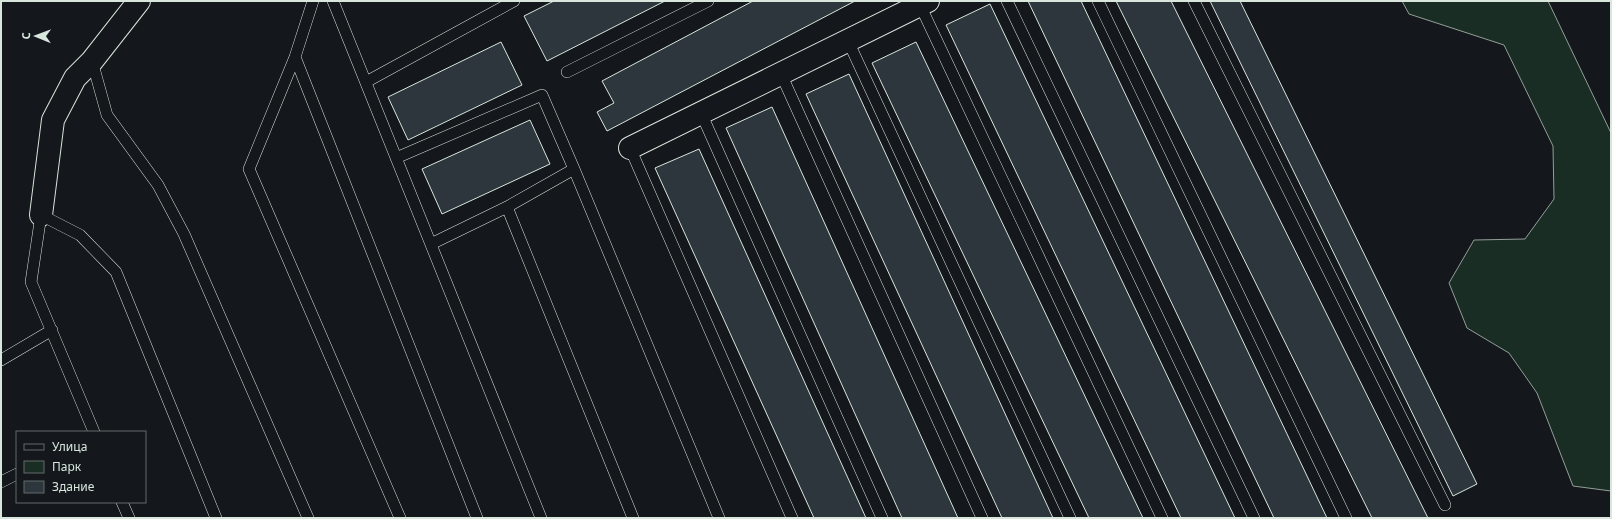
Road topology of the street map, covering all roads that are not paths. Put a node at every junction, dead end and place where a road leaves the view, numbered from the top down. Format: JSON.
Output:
{"nodes":[{"id":1,"x":139,"y":1,"type":"edge"},
{"id":2,"x":313,"y":1,"type":"edge"},
{"id":3,"x":333,"y":1,"type":"edge"},
{"id":4,"x":514,"y":1,"type":"edge"},
{"id":5,"x":708,"y":1,"type":"edge"},
{"id":6,"x":1008,"y":1,"type":"edge"},
{"id":7,"x":1098,"y":1,"type":"edge"},
{"id":8,"x":1194,"y":1,"type":"edge"},
{"id":9,"x":924,"y":3,"type":"edge"},
{"id":10,"x":848,"y":40,"type":"junction"},
{"id":11,"x":295,"y":57,"type":"junction"},
{"id":12,"x":92,"y":61,"type":"junction"},
{"id":13,"x":567,"y":72,"type":"dead end"},
{"id":14,"x":781,"y":74,"type":"junction"},
{"id":15,"x":366,"y":82,"type":"junction"},
{"id":16,"x":701,"y":113,"type":"junction"},
{"id":17,"x":630,"y":148,"type":"joint"},
{"id":18,"x":396,"y":158,"type":"junction"},
{"id":19,"x":574,"y":169,"type":"junction"},
{"id":20,"x":507,"y":207,"type":"junction"},
{"id":21,"x":41,"y":215,"type":"junction"},
{"id":22,"x":431,"y":244,"type":"junction"},
{"id":23,"x":52,"y":330,"type":"junction"},
{"id":24,"x":1,"y":360,"type":"edge"},
{"id":25,"x":94,"y":431,"type":"edge"},
{"id":26,"x":16,"y":474,"type":"edge"},
{"id":27,"x":1,"y":482,"type":"edge"},
{"id":28,"x":122,"y":503,"type":"edge"},
{"id":29,"x":1445,"y":505,"type":"dead end"},
{"id":30,"x":129,"y":518,"type":"edge"},
{"id":31,"x":216,"y":518,"type":"edge"},
{"id":32,"x":308,"y":518,"type":"edge"},
{"id":33,"x":400,"y":518,"type":"edge"},
{"id":34,"x":477,"y":518,"type":"edge"},
{"id":35,"x":541,"y":518,"type":"edge"},
{"id":36,"x":633,"y":518,"type":"edge"},
{"id":37,"x":719,"y":518,"type":"edge"},
{"id":38,"x":792,"y":518,"type":"edge"},
{"id":39,"x":882,"y":518,"type":"edge"},
{"id":40,"x":982,"y":518,"type":"edge"},
{"id":41,"x":1070,"y":518,"type":"edge"},
{"id":42,"x":1162,"y":518,"type":"edge"},
{"id":43,"x":1254,"y":518,"type":"edge"},
{"id":44,"x":1346,"y":518,"type":"edge"}],
"edges":[{"from":1,"to":12,"type":"street"},
{"from":2,"to":11,"type":"lane"},
{"from":3,"to":15,"type":"lane"},
{"from":4,"to":15,"type":"lane"},
{"from":5,"to":13,"type":"lane"},
{"from":6,"to":43,"type":"lane"},
{"from":7,"to":44,"type":"lane"},
{"from":8,"to":29,"type":"lane"},
{"from":9,"to":10,"type":"street"},
{"from":9,"to":42,"type":"lane"},
{"from":10,"to":14,"type":"street"},
{"from":10,"to":41,"type":"lane"},
{"from":11,"to":33,"type":"lane"},
{"from":11,"to":34,"type":"lane"},
{"from":12,"to":21,"type":"street"},
{"from":12,"to":32,"type":"lane"},
{"from":14,"to":16,"type":"street"},
{"from":14,"to":40,"type":"lane"},
{"from":15,"to":18,"type":"lane"},
{"from":16,"to":17,"type":"street"},
{"from":16,"to":39,"type":"lane"},
{"from":17,"to":38,"type":"lane"},
{"from":18,"to":19,"type":"lane"},
{"from":18,"to":22,"type":"lane"},
{"from":19,"to":20,"type":"lane"},
{"from":19,"to":37,"type":"lane"},
{"from":20,"to":22,"type":"lane"},
{"from":20,"to":36,"type":"lane"},
{"from":21,"to":23,"type":"lane"},
{"from":21,"to":31,"type":"lane"},
{"from":22,"to":35,"type":"lane"},
{"from":23,"to":24,"type":"lane"},
{"from":23,"to":25,"type":"lane"},
{"from":26,"to":27,"type":"lane"},
{"from":28,"to":30,"type":"lane"}]}
